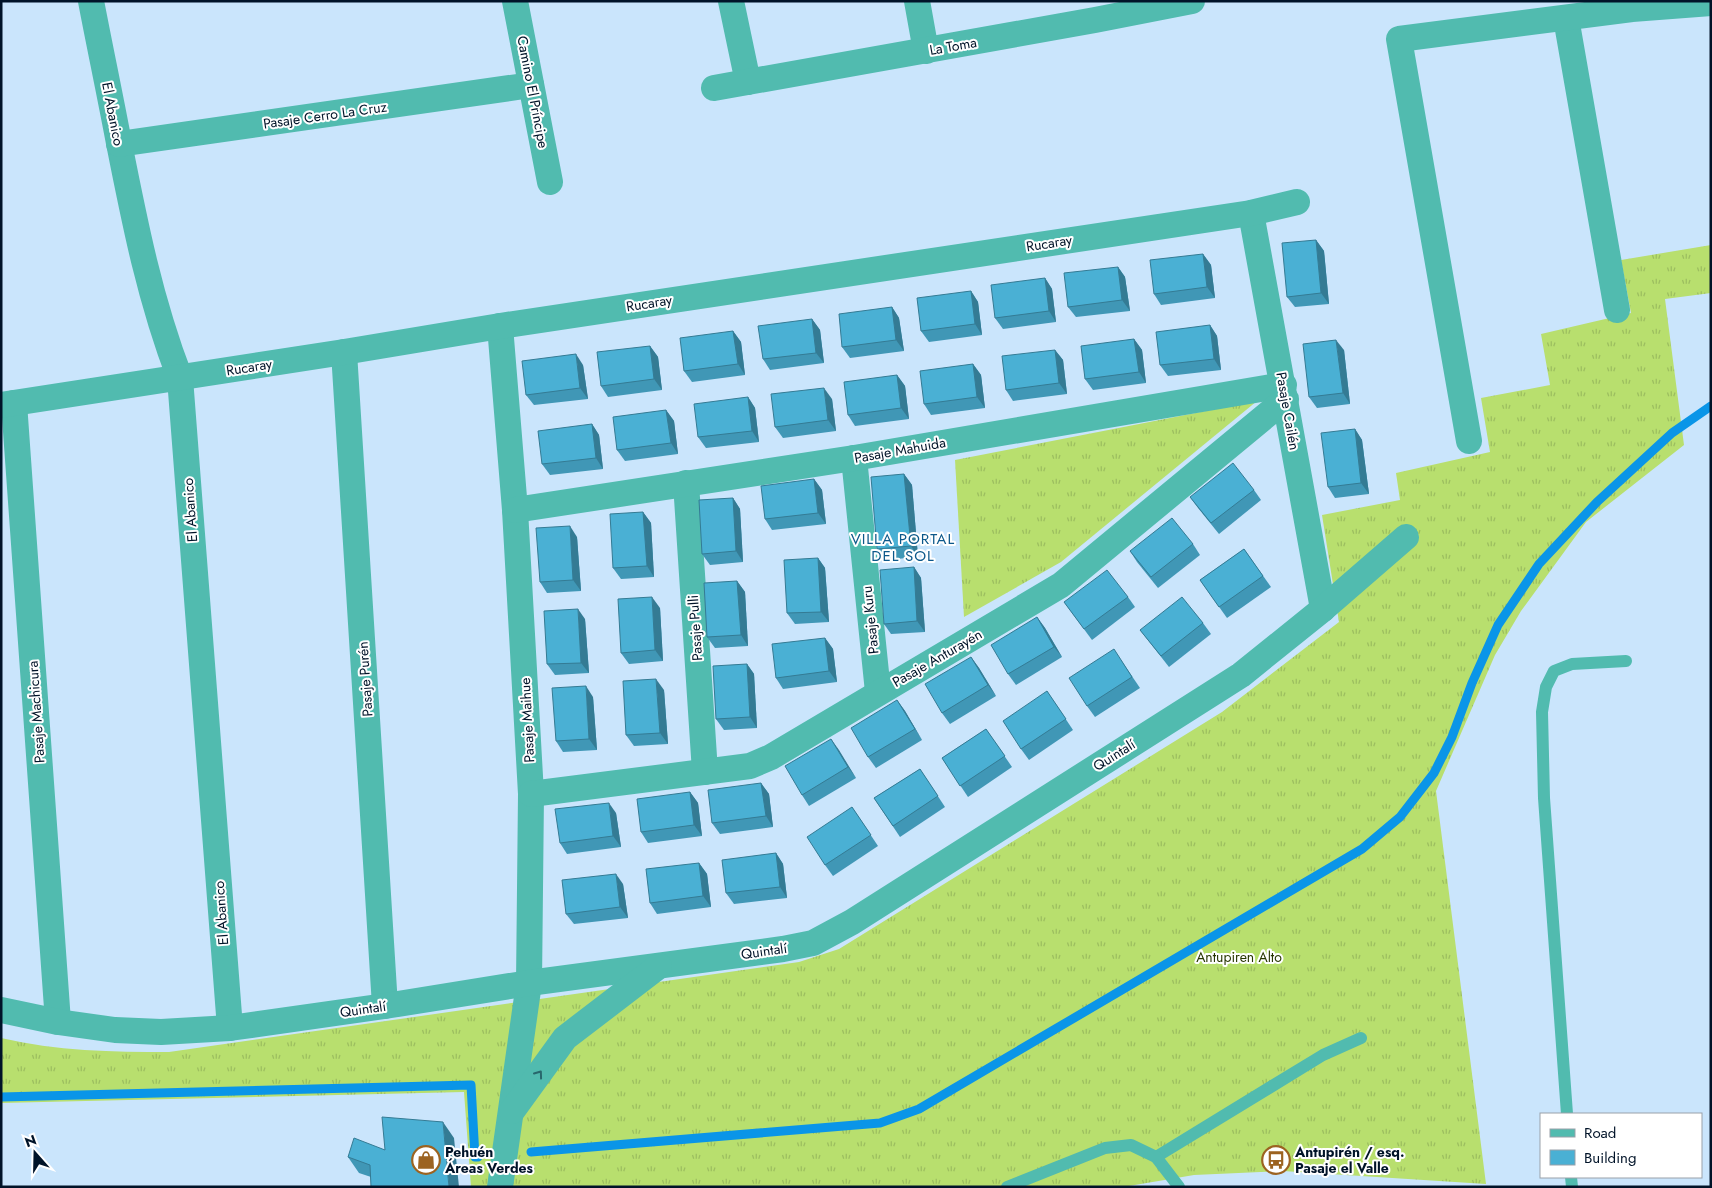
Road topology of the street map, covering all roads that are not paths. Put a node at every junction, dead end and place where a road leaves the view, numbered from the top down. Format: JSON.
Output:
{"nodes":[{"id":1,"x":91,"y":1,"type":"edge"},
{"id":2,"x":515,"y":1,"type":"edge"},
{"id":3,"x":731,"y":1,"type":"edge"},
{"id":4,"x":917,"y":1,"type":"edge"},
{"id":5,"x":1192,"y":1,"type":"edge"},
{"id":6,"x":1711,"y":4,"type":"edge"},
{"id":7,"x":1632,"y":5,"type":"edge"},
{"id":8,"x":1094,"y":11,"type":"edge"},
{"id":9,"x":1566,"y":18,"type":"junction"},
{"id":10,"x":926,"y":51,"type":"junction"},
{"id":11,"x":748,"y":82,"type":"junction"},
{"id":12,"x":532,"y":85,"type":"junction"},
{"id":13,"x":714,"y":88,"type":"dead end"},
{"id":14,"x":119,"y":144,"type":"junction"},
{"id":15,"x":550,"y":182,"type":"dead end"},
{"id":16,"x":1297,"y":202,"type":"dead end"},
{"id":17,"x":1251,"y":213,"type":"junction"},
{"id":18,"x":1618,"y":310,"type":"dead end"},
{"id":19,"x":500,"y":326,"type":"junction"},
{"id":20,"x":344,"y":352,"type":"junction"},
{"id":21,"x":180,"y":378,"type":"junction"},
{"id":22,"x":1285,"y":392,"type":"junction"},
{"id":23,"x":8,"y":404,"type":"edge"},
{"id":24,"x":1469,"y":441,"type":"dead end"},
{"id":25,"x":854,"y":458,"type":"junction"},
{"id":26,"x":686,"y":483,"type":"junction"},
{"id":27,"x":515,"y":510,"type":"junction"},
{"id":28,"x":1406,"y":537,"type":"dead end"},
{"id":29,"x":1323,"y":609,"type":"junction"},
{"id":30,"x":1626,"y":661,"type":"dead end"},
{"id":31,"x":878,"y":692,"type":"junction"},
{"id":32,"x":704,"y":772,"type":"junction"},
{"id":33,"x":531,"y":794,"type":"junction"},
{"id":34,"x":659,"y":965,"type":"junction"},
{"id":35,"x":529,"y":983,"type":"junction"},
{"id":36,"x":385,"y":1006,"type":"junction"},
{"id":37,"x":1,"y":1010,"type":"edge"},
{"id":38,"x":58,"y":1022,"type":"junction"},
{"id":39,"x":230,"y":1028,"type":"junction"},
{"id":40,"x":1361,"y":1038,"type":"dead end"},
{"id":41,"x":510,"y":1113,"type":"junction"},
{"id":42,"x":1567,"y":1113,"type":"edge"},
{"id":43,"x":1156,"y":1157,"type":"junction"},
{"id":44,"x":500,"y":1187,"type":"edge"},
{"id":45,"x":1007,"y":1187,"type":"edge"},
{"id":46,"x":1179,"y":1187,"type":"edge"}],
"edges":[{"from":1,"to":14,"type":"street","name":"El Abanico"},
{"from":2,"to":12,"type":"street","name":"Camino El Príncipe"},
{"from":3,"to":11,"type":"street"},
{"from":4,"to":10,"type":"street"},
{"from":5,"to":8,"type":"street","name":"La Toma"},
{"from":6,"to":7,"type":"street"},
{"from":7,"to":9,"type":"street"},
{"from":8,"to":10,"type":"street","name":"La Toma"},
{"from":9,"to":18,"type":"street"},
{"from":9,"to":24,"type":"street"},
{"from":10,"to":11,"type":"street","name":"La Toma"},
{"from":11,"to":13,"type":"street","name":"La Toma"},
{"from":12,"to":14,"type":"street","name":"Pasaje Cerro La Cruz"},
{"from":12,"to":15,"type":"street","name":"Camino El Príncipe"},
{"from":14,"to":21,"type":"street","name":"El Abanico"},
{"from":16,"to":17,"type":"street","name":"Rucaray"},
{"from":17,"to":19,"type":"street","name":"Rucaray"},
{"from":17,"to":22,"type":"street","name":"Pasaje Cailén"},
{"from":19,"to":20,"type":"street","name":"Rucaray"},
{"from":19,"to":27,"type":"street","name":"Pasaje Maihue"},
{"from":20,"to":21,"type":"street","name":"Rucaray"},
{"from":20,"to":36,"type":"street","name":"Pasaje Purén"},
{"from":21,"to":23,"type":"street","name":"Rucaray"},
{"from":21,"to":39,"type":"street","name":"El Abanico"},
{"from":22,"to":25,"type":"street","name":"Pasaje Mahuida"},
{"from":22,"to":29,"type":"street","name":"Pasaje Cailén"},
{"from":22,"to":31,"type":"street","name":"Pasaje Anturayén"},
{"from":23,"to":38,"type":"street","name":"Pasaje Machicura"},
{"from":25,"to":26,"type":"street","name":"Pasaje Mahuida"},
{"from":25,"to":31,"type":"street","name":"Pasaje Kuru"},
{"from":26,"to":27,"type":"street","name":"Pasaje Mahuida"},
{"from":26,"to":32,"type":"street","name":"Pasaje Pulli"},
{"from":27,"to":33,"type":"street","name":"Pasaje Maihue"},
{"from":28,"to":29,"type":"street","name":"Quintalí"},
{"from":29,"to":34,"type":"street","name":"Quintalí"},
{"from":30,"to":42,"type":"lane"},
{"from":31,"to":32,"type":"street","name":"Pasaje Anturayén"},
{"from":32,"to":33,"type":"street","name":"Pasaje Anturayén"},
{"from":33,"to":35,"type":"street","name":"Pasaje Maihue"},
{"from":34,"to":35,"type":"street","name":"Quintalí"},
{"from":41,"to":34,"type":"street","name":"Pasaje Maihue","one_way":true},
{"from":35,"to":36,"type":"street","name":"Quintalí"},
{"from":35,"to":41,"type":"street","name":"Pasaje Maihue"},
{"from":36,"to":39,"type":"street","name":"Quintalí"},
{"from":37,"to":38,"type":"street","name":"Quintalí"},
{"from":38,"to":39,"type":"street","name":"Quintalí"},
{"from":40,"to":43,"type":"lane"},
{"from":41,"to":44,"type":"street","name":"Pasaje Maihue"},
{"from":43,"to":45,"type":"lane"},
{"from":43,"to":46,"type":"lane"}]}
